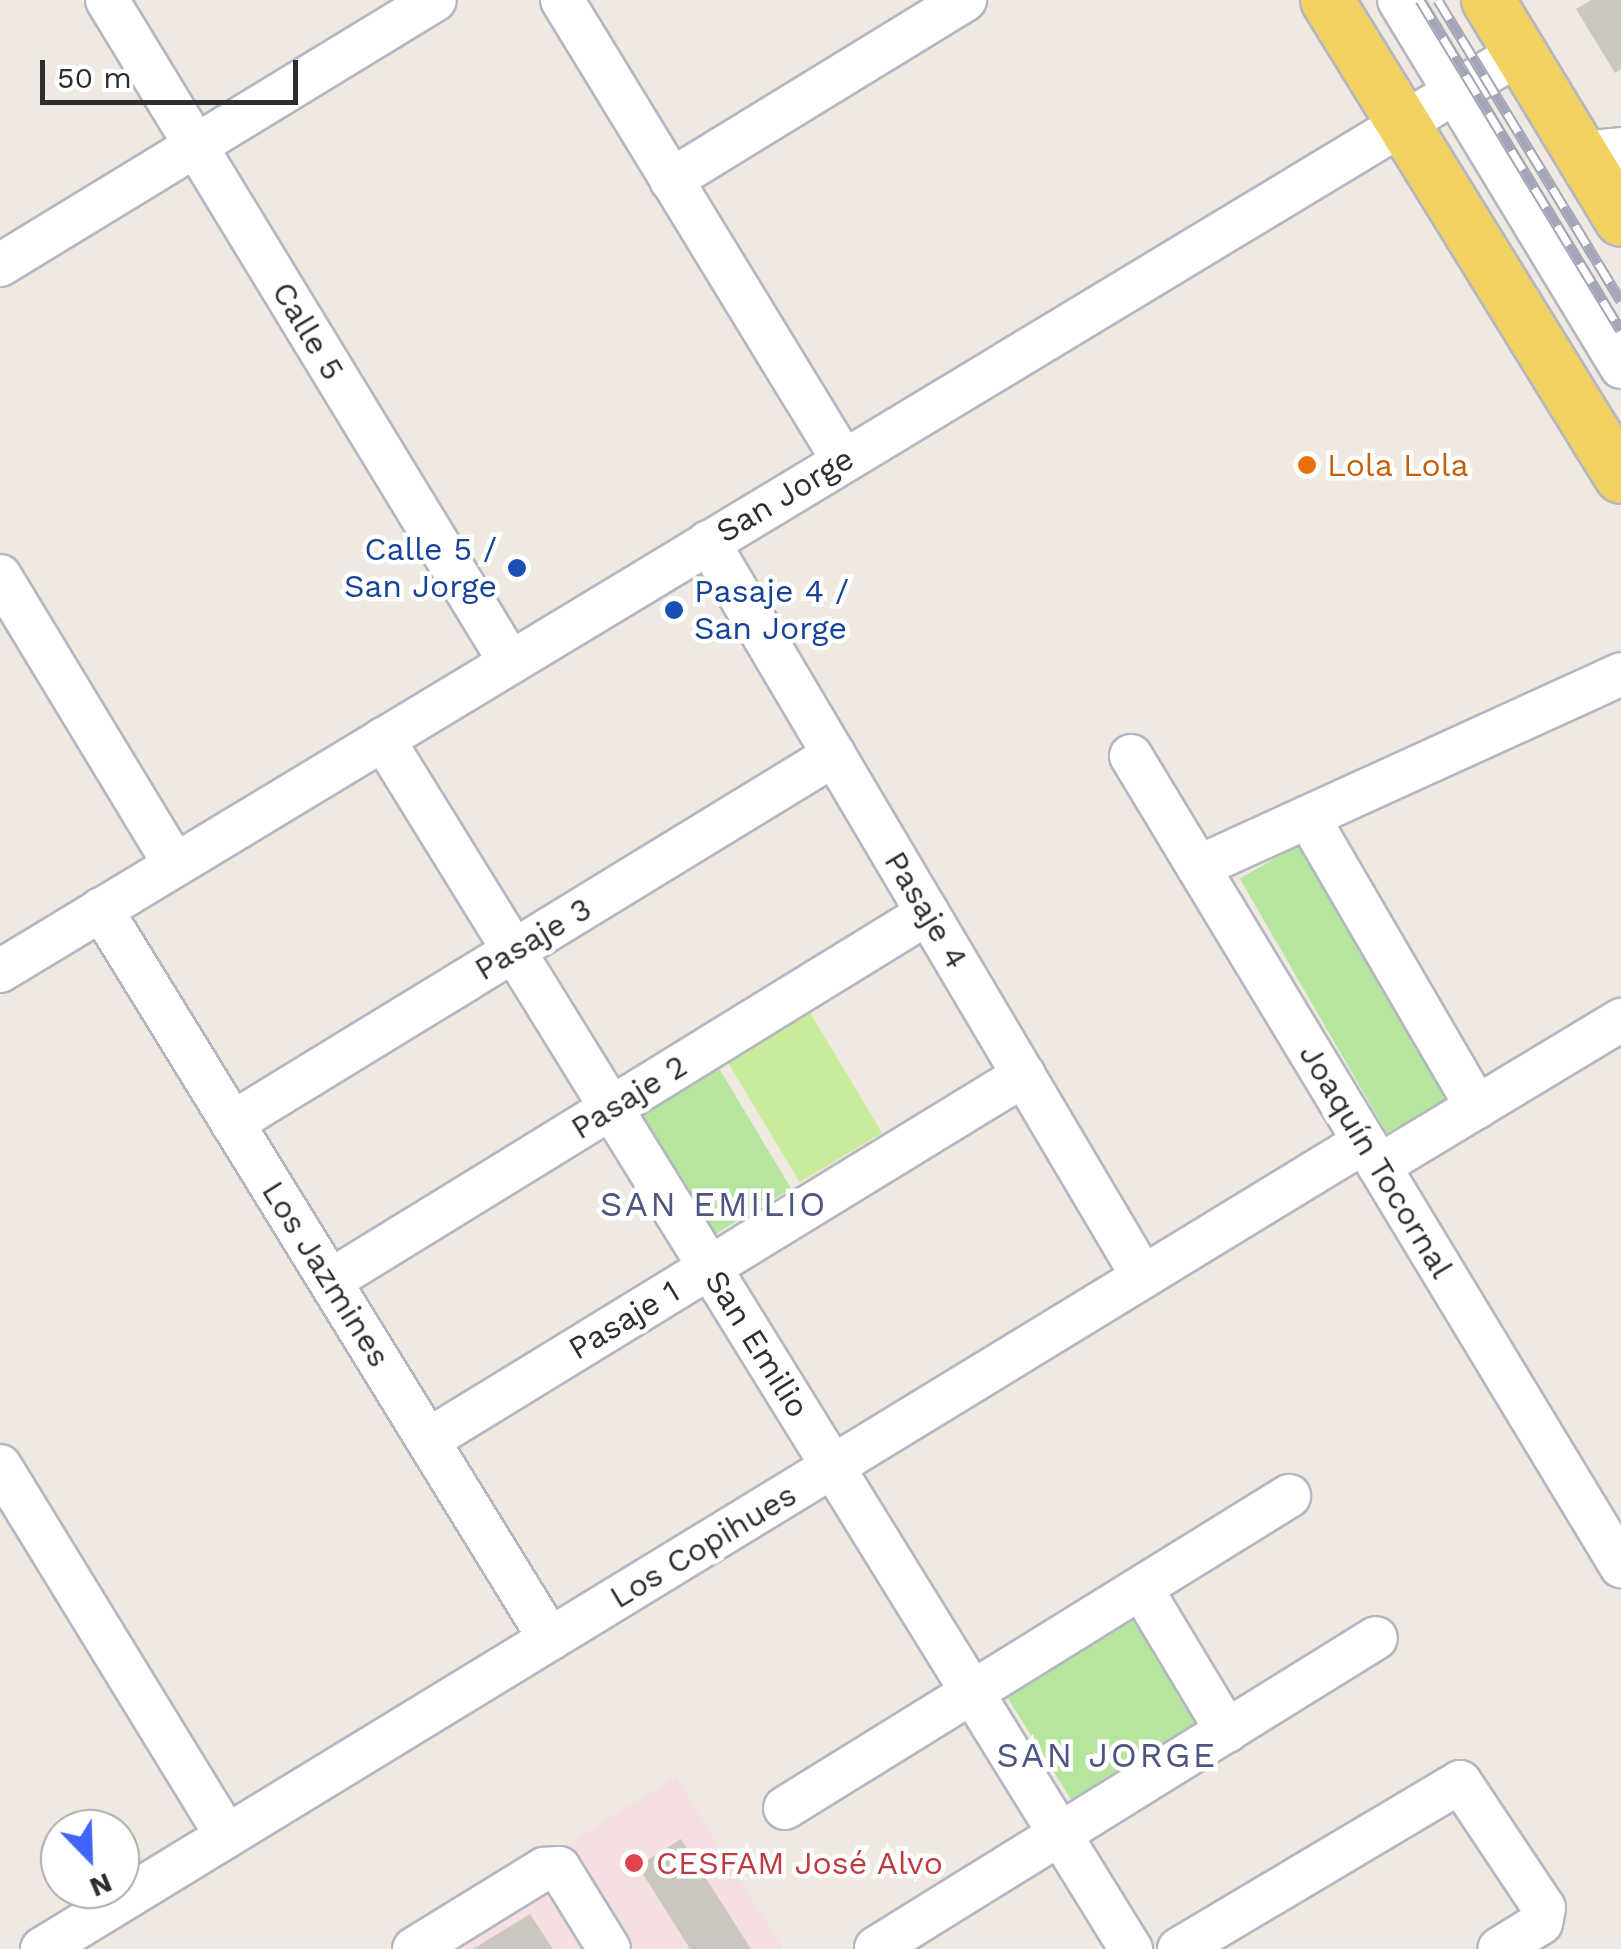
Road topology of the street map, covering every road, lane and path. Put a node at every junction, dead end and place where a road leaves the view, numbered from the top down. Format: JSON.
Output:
{"nodes":[{"id":1,"x":107,"y":0,"type":"edge"},
{"id":2,"x":435,"y":0,"type":"edge"},
{"id":3,"x":562,"y":0,"type":"edge"},
{"id":4,"x":964,"y":0,"type":"edge"},
{"id":5,"x":1327,"y":0,"type":"edge"},
{"id":6,"x":1400,"y":0,"type":"edge"},
{"id":7,"x":1488,"y":0,"type":"edge"},
{"id":8,"x":1520,"y":53,"type":"junction"},
{"id":9,"x":1455,"y":92,"type":"junction"},
{"id":10,"x":1402,"y":122,"type":"junction"},
{"id":11,"x":196,"y":146,"type":"junction"},
{"id":12,"x":1601,"y":151,"type":"edge"},
{"id":13,"x":672,"y":180,"type":"junction"},
{"id":14,"x":1621,"y":220,"type":"edge"},
{"id":15,"x":0,"y":265,"type":"edge"},
{"id":16,"x":1621,"y":367,"type":"edge"},
{"id":17,"x":843,"y":460,"type":"junction"},
{"id":18,"x":1621,"y":477,"type":"edge"},
{"id":19,"x":708,"y":542,"type":"junction"},
{"id":20,"x":0,"y":576,"type":"edge"},
{"id":21,"x":510,"y":662,"type":"junction"},
{"id":22,"x":1621,"y":674,"type":"edge"},
{"id":23,"x":384,"y":738,"type":"junction"},
{"id":24,"x":834,"y":755,"type":"junction"},
{"id":25,"x":1131,"y":756,"type":"dead end"},
{"id":26,"x":1308,"y":817,"type":"junction"},
{"id":27,"x":175,"y":865,"type":"junction"},
{"id":28,"x":1198,"y":867,"type":"junction"},
{"id":29,"x":101,"y":910,"type":"junction"},
{"id":30,"x":928,"y":913,"type":"junction"},
{"id":31,"x":514,"y":950,"type":"junction"},
{"id":32,"x":0,"y":971,"type":"edge"},
{"id":33,"x":1621,"y":1020,"type":"edge"},
{"id":34,"x":1024,"y":1075,"type":"junction"},
{"id":35,"x":1477,"y":1107,"type":"junction"},
{"id":36,"x":612,"y":1108,"type":"junction"},
{"id":37,"x":232,"y":1122,"type":"junction"},
{"id":38,"x":1372,"y":1154,"type":"junction"},
{"id":39,"x":710,"y":1268,"type":"junction"},
{"id":40,"x":1143,"y":1277,"type":"junction"},
{"id":41,"x":330,"y":1281,"type":"junction"},
{"id":42,"x":428,"y":1440,"type":"junction"},
{"id":43,"x":0,"y":1466,"type":"edge"},
{"id":44,"x":834,"y":1466,"type":"junction"},
{"id":45,"x":1289,"y":1496,"type":"dead end"},
{"id":46,"x":1621,"y":1566,"type":"edge"},
{"id":47,"x":1141,"y":1588,"type":"junction"},
{"id":48,"x":1376,"y":1638,"type":"dead end"},
{"id":49,"x":550,"y":1639,"type":"junction"},
{"id":50,"x":973,"y":1692,"type":"junction"},
{"id":51,"x":1227,"y":1731,"type":"junction"},
{"id":52,"x":785,"y":1808,"type":"dead end"},
{"id":53,"x":1060,"y":1834,"type":"junction"},
{"id":54,"x":227,"y":1836,"type":"junction"},
{"id":55,"x":876,"y":1948,"type":"edge"},
{"id":56,"x":42,"y":1949,"type":"edge"},
{"id":57,"x":414,"y":1949,"type":"edge"},
{"id":58,"x":609,"y":1949,"type":"edge"},
{"id":59,"x":1131,"y":1949,"type":"edge"},
{"id":60,"x":1179,"y":1949,"type":"edge"},
{"id":61,"x":1499,"y":1949,"type":"edge"}],
"edges":[{"from":1,"to":11,"type":"street","name":"Calle 5"},
{"from":2,"to":11,"type":"street"},
{"from":3,"to":13,"type":"street"},
{"from":4,"to":13,"type":"street"},
{"from":5,"to":10,"type":"main road"},
{"from":6,"to":9,"type":"street"},
{"from":7,"to":8,"type":"main road"},
{"from":8,"to":9,"type":"street","name":"San Jorge"},
{"from":8,"to":12,"type":"main road"},
{"from":9,"to":10,"type":"street","name":"San Jorge"},
{"from":9,"to":16,"type":"street"},
{"from":10,"to":17,"type":"street","name":"San Jorge"},
{"from":10,"to":18,"type":"main road"},
{"from":11,"to":15,"type":"street"},
{"from":11,"to":21,"type":"street","name":"Calle 5"},
{"from":12,"to":14,"type":"main road"},
{"from":13,"to":17,"type":"street"},
{"from":17,"to":19,"type":"street","name":"San Jorge"},
{"from":19,"to":21,"type":"street","name":"San Jorge"},
{"from":19,"to":24,"type":"street","name":"Pasaje 4"},
{"from":20,"to":27,"type":"street"},
{"from":21,"to":23,"type":"street","name":"San Jorge"},
{"from":22,"to":26,"type":"street"},
{"from":23,"to":27,"type":"street","name":"San Jorge"},
{"from":23,"to":31,"type":"street","name":"San Emilio"},
{"from":24,"to":30,"type":"street","name":"Pasaje 4"},
{"from":24,"to":31,"type":"street","name":"Pasaje 3"},
{"from":25,"to":28,"type":"street","name":"Joaquín Tocornal"},
{"from":26,"to":28,"type":"street"},
{"from":26,"to":35,"type":"street"},
{"from":27,"to":29,"type":"street","name":"San Jorge"},
{"from":28,"to":38,"type":"street","name":"Joaquín Tocornal"},
{"from":29,"to":32,"type":"street","name":"San Jorge"},
{"from":29,"to":37,"type":"street","name":"Los Jazmines"},
{"from":30,"to":34,"type":"street","name":"Pasaje 4"},
{"from":30,"to":36,"type":"street","name":"Pasaje 2"},
{"from":31,"to":36,"type":"street","name":"San Emilio"},
{"from":31,"to":37,"type":"street","name":"Pasaje 3"},
{"from":33,"to":35,"type":"street","name":"Los Copihues"},
{"from":34,"to":39,"type":"street","name":"Pasaje 1"},
{"from":34,"to":40,"type":"street","name":"Pasaje 4"},
{"from":35,"to":38,"type":"street","name":"Los Copihues"},
{"from":36,"to":39,"type":"street","name":"San Emilio"},
{"from":36,"to":41,"type":"street","name":"Pasaje 2"},
{"from":37,"to":41,"type":"street","name":"Los Jazmines"},
{"from":38,"to":40,"type":"street","name":"Los Copihues"},
{"from":38,"to":46,"type":"street","name":"Joaquín Tocornal"},
{"from":39,"to":42,"type":"street","name":"Pasaje 1"},
{"from":39,"to":44,"type":"street","name":"San Emilio"},
{"from":40,"to":44,"type":"street","name":"Los Copihues"},
{"from":41,"to":42,"type":"street","name":"Los Jazmines"},
{"from":42,"to":49,"type":"street","name":"Los Jazmines"},
{"from":43,"to":54,"type":"street"},
{"from":44,"to":49,"type":"street","name":"Los Copihues"},
{"from":44,"to":50,"type":"street","name":"San Emilio"},
{"from":45,"to":47,"type":"street"},
{"from":47,"to":50,"type":"street"},
{"from":47,"to":51,"type":"street"},
{"from":48,"to":51,"type":"street"},
{"from":49,"to":54,"type":"street","name":"Los Copihues"},
{"from":50,"to":52,"type":"street"},
{"from":50,"to":53,"type":"street","name":"San Emilio"},
{"from":51,"to":53,"type":"street"},
{"from":53,"to":55,"type":"street"},
{"from":53,"to":59,"type":"street","name":"San Emilio"},
{"from":54,"to":56,"type":"street","name":"Los Copihues"},
{"from":57,"to":58,"type":"street"},
{"from":60,"to":61,"type":"street"}]}
